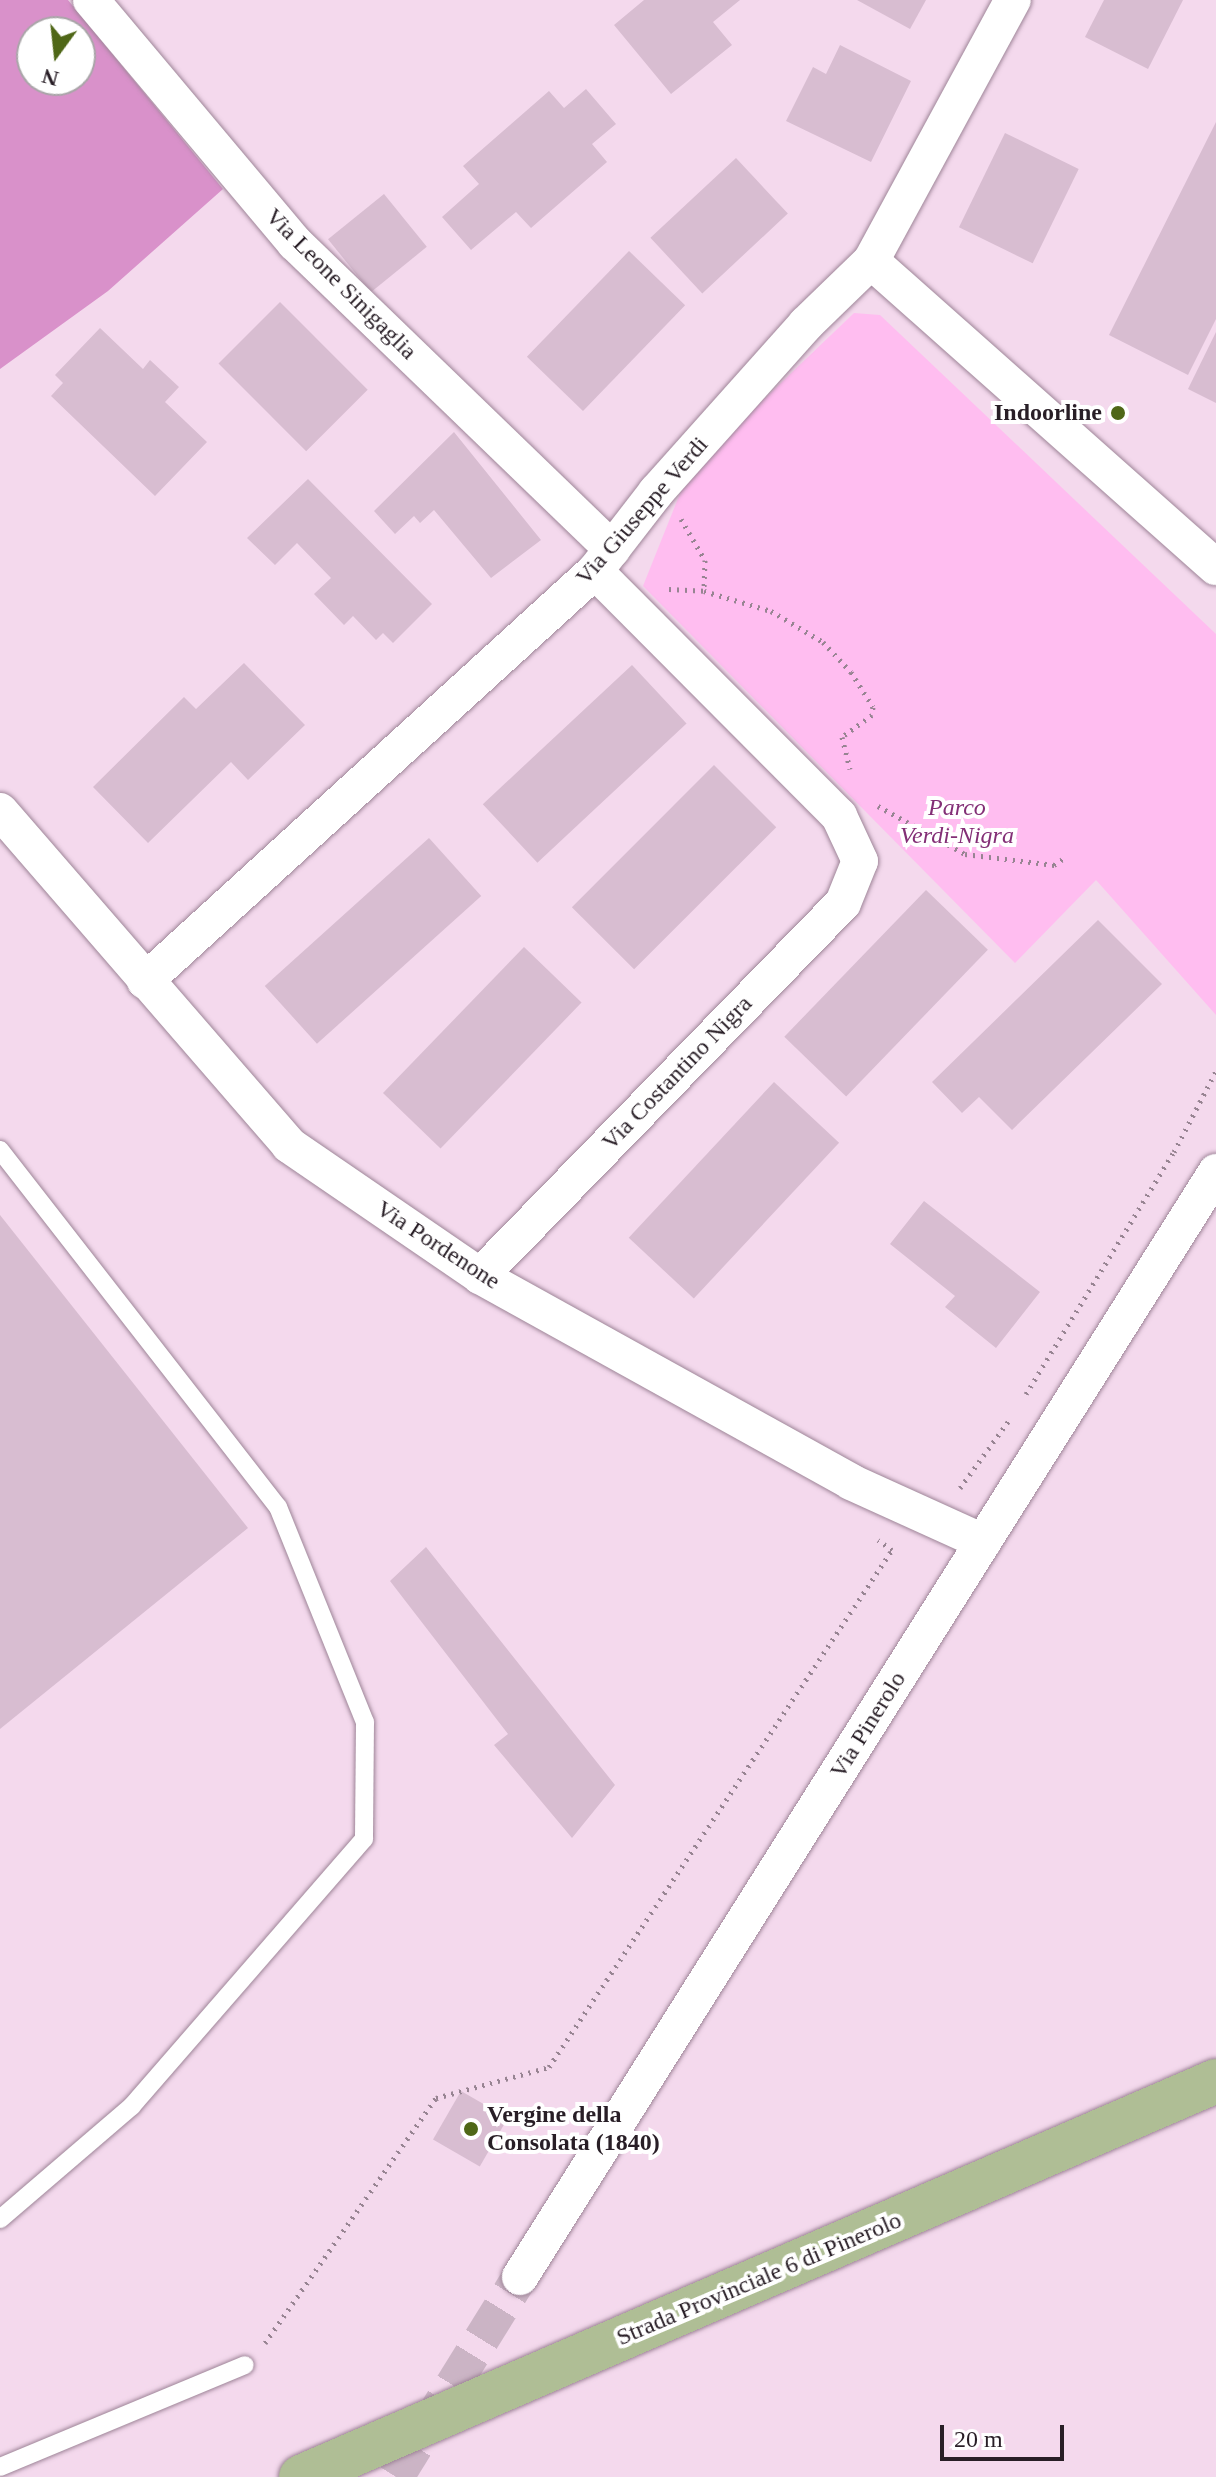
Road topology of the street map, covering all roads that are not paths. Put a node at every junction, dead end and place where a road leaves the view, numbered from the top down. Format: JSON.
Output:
{"nodes":[{"id":1,"x":91,"y":0,"type":"edge"},
{"id":2,"x":1013,"y":0,"type":"edge"},
{"id":3,"x":871,"y":261,"type":"junction"},
{"id":4,"x":603,"y":560,"type":"junction"},
{"id":5,"x":1216,"y":567,"type":"edge"},
{"id":6,"x":0,"y":811,"type":"edge"},
{"id":7,"x":860,"y":861,"type":"joint"},
{"id":8,"x":145,"y":981,"type":"junction"},
{"id":9,"x":0,"y":1150,"type":"edge"},
{"id":10,"x":1216,"y":1172,"type":"edge"},
{"id":11,"x":480,"y":1276,"type":"junction"},
{"id":12,"x":983,"y":1542,"type":"junction"},
{"id":13,"x":1216,"y":2081,"type":"edge"},
{"id":14,"x":0,"y":2219,"type":"edge"},
{"id":15,"x":520,"y":2277,"type":"tunnel mouth"},
{"id":16,"x":245,"y":2365,"type":"road end"},
{"id":17,"x":0,"y":2467,"type":"edge"},
{"id":18,"x":301,"y":2477,"type":"edge"}],
"edges":[{"from":1,"to":4,"type":"street","name":"Via Leone Sinigaglia"},
{"from":2,"to":3,"type":"street","name":"Via Giuseppe Verdi"},
{"from":3,"to":4,"type":"street","name":"Via Giuseppe Verdi"},
{"from":3,"to":5,"type":"street"},
{"from":4,"to":7,"type":"street","name":"Via Leone Sinigaglia"},
{"from":4,"to":8,"type":"street","name":"Via Giuseppe Verdi"},
{"from":6,"to":8,"type":"street","name":"Via Pordenone"},
{"from":7,"to":11,"type":"street","name":"Via Costantino Nigra"},
{"from":8,"to":11,"type":"street","name":"Via Pordenone"},
{"from":9,"to":14,"type":"lane"},
{"from":10,"to":12,"type":"street","name":"Via Pinerolo"},
{"from":11,"to":12,"type":"street","name":"Via Pordenone"},
{"from":12,"to":15,"type":"street","name":"Via Pinerolo"},
{"from":13,"to":18,"type":"main road","name":"Strada Provinciale 6 di Pinerolo"},
{"from":16,"to":17,"type":"lane"}]}
